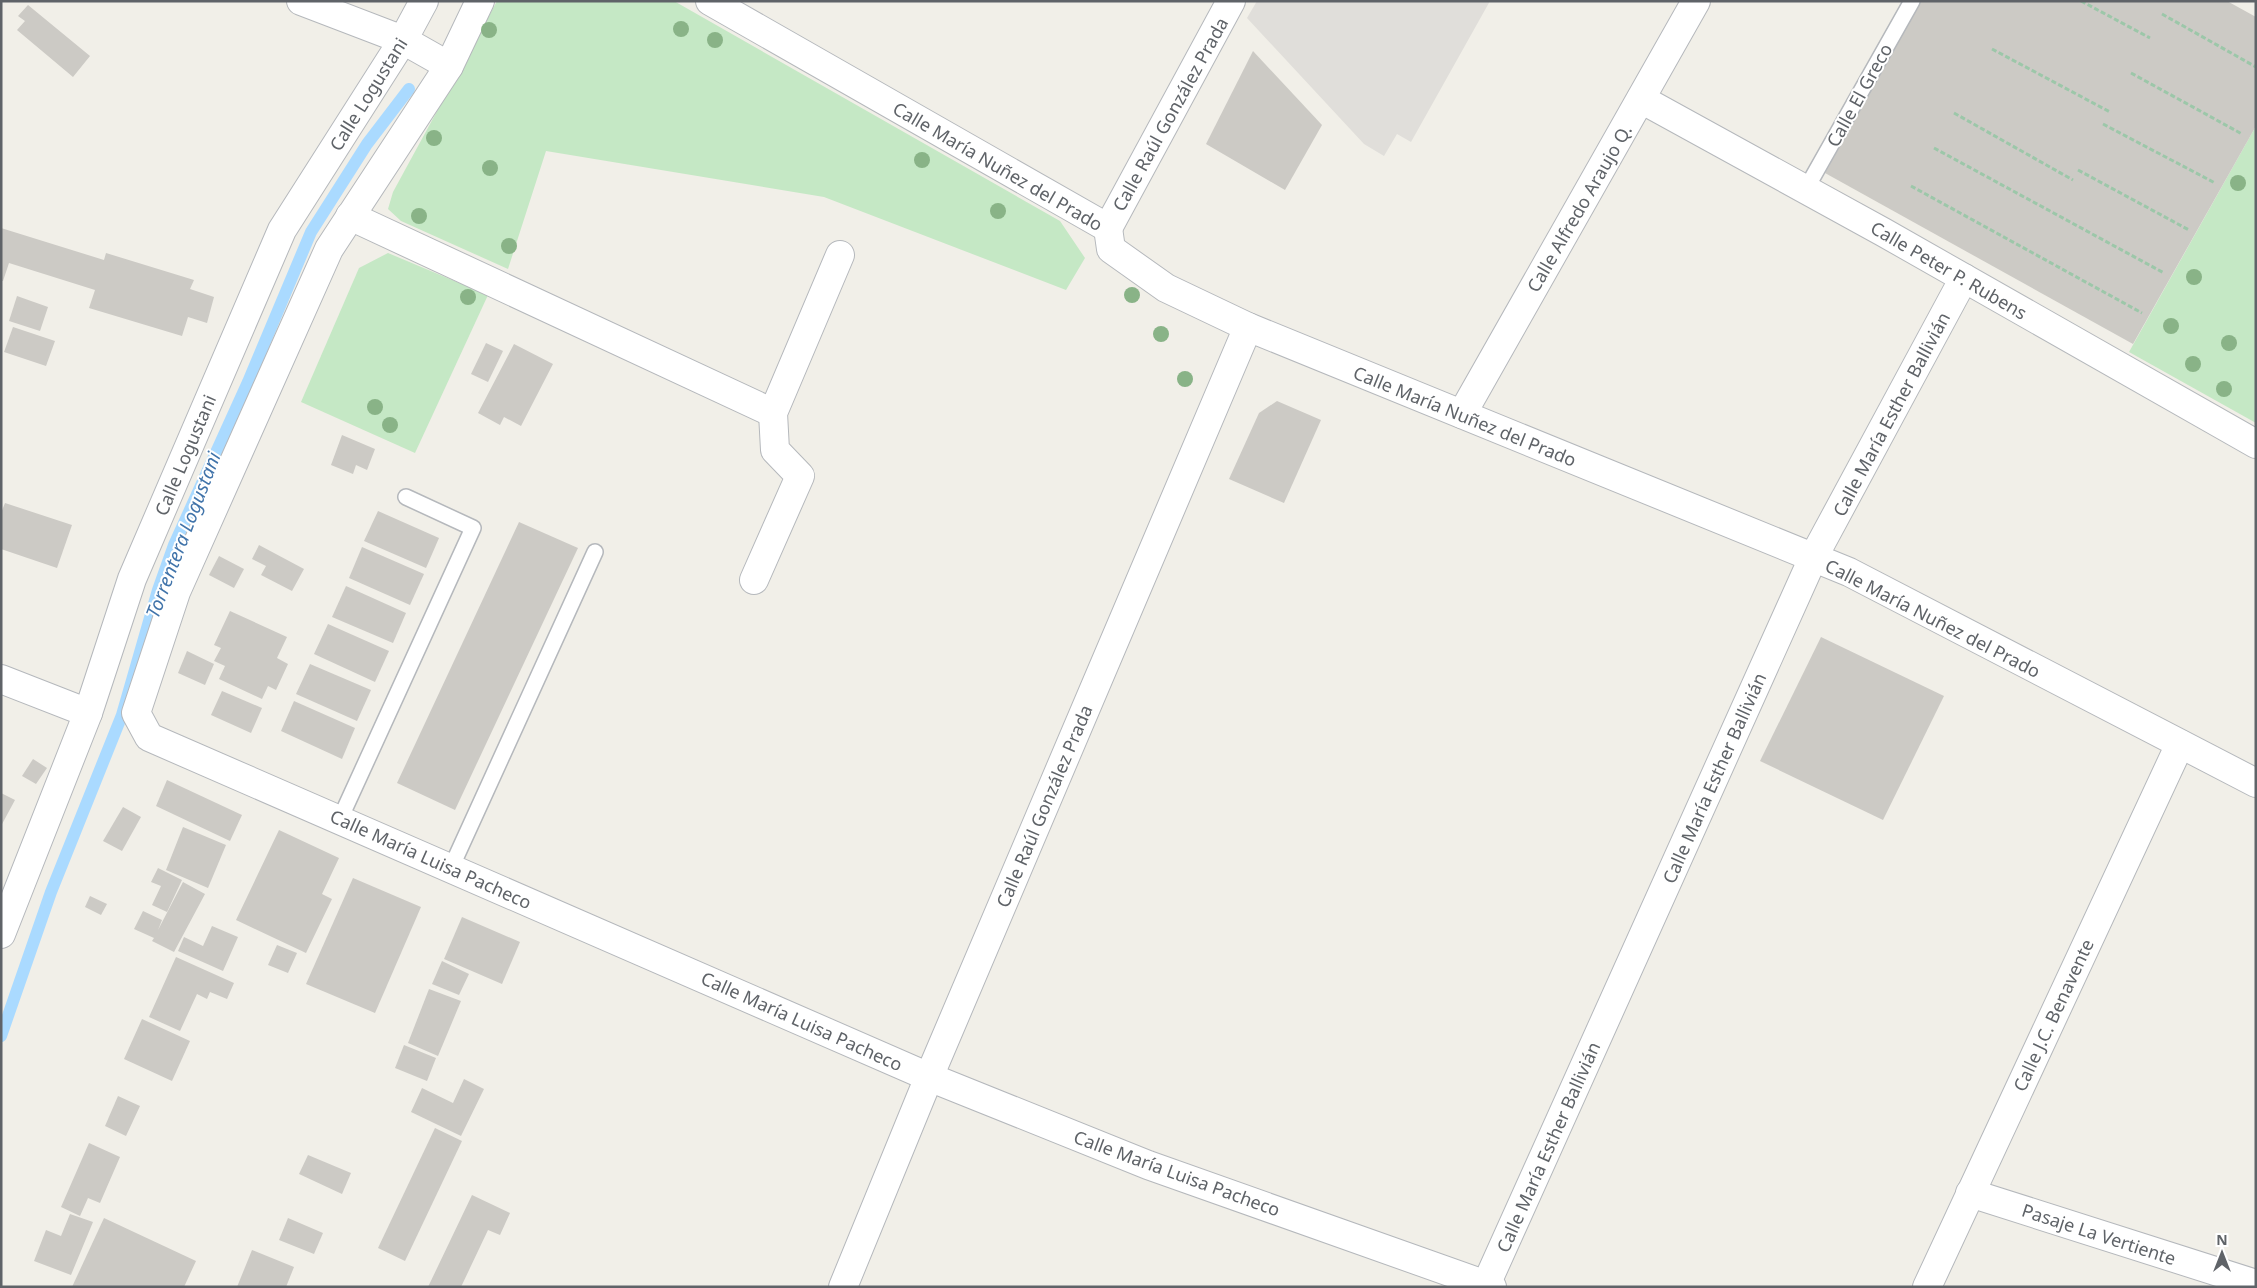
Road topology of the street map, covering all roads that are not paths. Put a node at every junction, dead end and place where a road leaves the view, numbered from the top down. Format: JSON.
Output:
{"nodes":[{"id":1,"x":301,"y":1,"type":"edge"},
{"id":2,"x":424,"y":1,"type":"edge"},
{"id":3,"x":480,"y":1,"type":"edge"},
{"id":4,"x":710,"y":1,"type":"edge"},
{"id":5,"x":1232,"y":1,"type":"edge"},
{"id":6,"x":1696,"y":1,"type":"edge"},
{"id":7,"x":1912,"y":1,"type":"edge"},
{"id":8,"x":403,"y":40,"type":"junction"},
{"id":9,"x":449,"y":66,"type":"junction"},
{"id":10,"x":1641,"y":99,"type":"junction"},
{"id":11,"x":1806,"y":189,"type":"junction"},
{"id":12,"x":350,"y":216,"type":"junction"},
{"id":13,"x":1108,"y":228,"type":"junction"},
{"id":14,"x":840,"y":255,"type":"dead end"},
{"id":15,"x":1964,"y":278,"type":"junction"},
{"id":16,"x":1248,"y":327,"type":"junction"},
{"id":17,"x":774,"y":413,"type":"junction"},
{"id":18,"x":1462,"y":414,"type":"junction"},
{"id":19,"x":2256,"y":444,"type":"edge"},
{"id":20,"x":406,"y":497,"type":"dead end"},
{"id":21,"x":595,"y":552,"type":"dead end"},
{"id":22,"x":1813,"y":558,"type":"junction"},
{"id":23,"x":754,"y":580,"type":"dead end"},
{"id":24,"x":1,"y":679,"type":"edge"},
{"id":25,"x":88,"y":712,"type":"junction"},
{"id":26,"x":2180,"y":744,"type":"junction"},
{"id":27,"x":2256,"y":783,"type":"edge"},
{"id":28,"x":340,"y":819,"type":"junction"},
{"id":29,"x":451,"y":868,"type":"junction"},
{"id":30,"x":1,"y":934,"type":"edge"},
{"id":31,"x":929,"y":1077,"type":"junction"},
{"id":32,"x":1970,"y":1193,"type":"junction"},
{"id":33,"x":2256,"y":1284,"type":"edge"},
{"id":34,"x":1488,"y":1286,"type":"edge"},
{"id":35,"x":843,"y":1287,"type":"edge"},
{"id":36,"x":1927,"y":1287,"type":"edge"}],
"edges":[{"from":1,"to":8,"type":"street"},
{"from":2,"to":8,"type":"street","name":"Calle Logustani"},
{"from":3,"to":9,"type":"street"},
{"from":4,"to":13,"type":"street","name":"Calle María Nuñez del Prado"},
{"from":5,"to":13,"type":"street","name":"Calle Raúl González Prada"},
{"from":6,"to":10,"type":"street","name":"Calle Alfredo Araujo Q."},
{"from":7,"to":11,"type":"lane","name":"Calle El Greco"},
{"from":8,"to":9,"type":"street"},
{"from":8,"to":25,"type":"street","name":"Calle Logustani"},
{"from":9,"to":12,"type":"street"},
{"from":10,"to":11,"type":"street","name":"Calle Peter P. Rubens"},
{"from":10,"to":18,"type":"street","name":"Calle Alfredo Araujo Q."},
{"from":11,"to":15,"type":"street","name":"Calle Peter P. Rubens"},
{"from":12,"to":17,"type":"street"},
{"from":12,"to":28,"type":"street","name":"Calle María Luisa Pacheco"},
{"from":13,"to":16,"type":"street","name":"Calle María Nuñez del Prado"},
{"from":14,"to":17,"type":"street"},
{"from":15,"to":19,"type":"street","name":"Calle Peter P. Rubens"},
{"from":15,"to":22,"type":"street","name":"Calle María Esther Ballivián"},
{"from":16,"to":18,"type":"street","name":"Calle María Nuñez del Prado"},
{"from":16,"to":31,"type":"street","name":"Calle Raúl González Prada"},
{"from":17,"to":23,"type":"street"},
{"from":18,"to":22,"type":"street","name":"Calle María Nuñez del Prado"},
{"from":20,"to":28,"type":"lane"},
{"from":21,"to":29,"type":"lane"},
{"from":22,"to":26,"type":"street","name":"Calle María Nuñez del Prado"},
{"from":22,"to":34,"type":"street","name":"Calle María Esther Ballivián"},
{"from":24,"to":25,"type":"street"},
{"from":25,"to":30,"type":"street","name":"Calle Logustani"},
{"from":26,"to":27,"type":"street","name":"Calle María Nuñez del Prado"},
{"from":26,"to":32,"type":"street","name":"Calle J.C. Benavente"},
{"from":28,"to":29,"type":"street","name":"Calle María Luisa Pacheco"},
{"from":29,"to":31,"type":"street","name":"Calle María Luisa Pacheco"},
{"from":31,"to":34,"type":"street","name":"Calle María Luisa Pacheco"},
{"from":31,"to":35,"type":"street","name":"Calle Raúl González Prada"},
{"from":32,"to":33,"type":"street","name":"Pasaje La Vertiente"},
{"from":32,"to":36,"type":"street","name":"Calle J.C. Benavente"}]}
